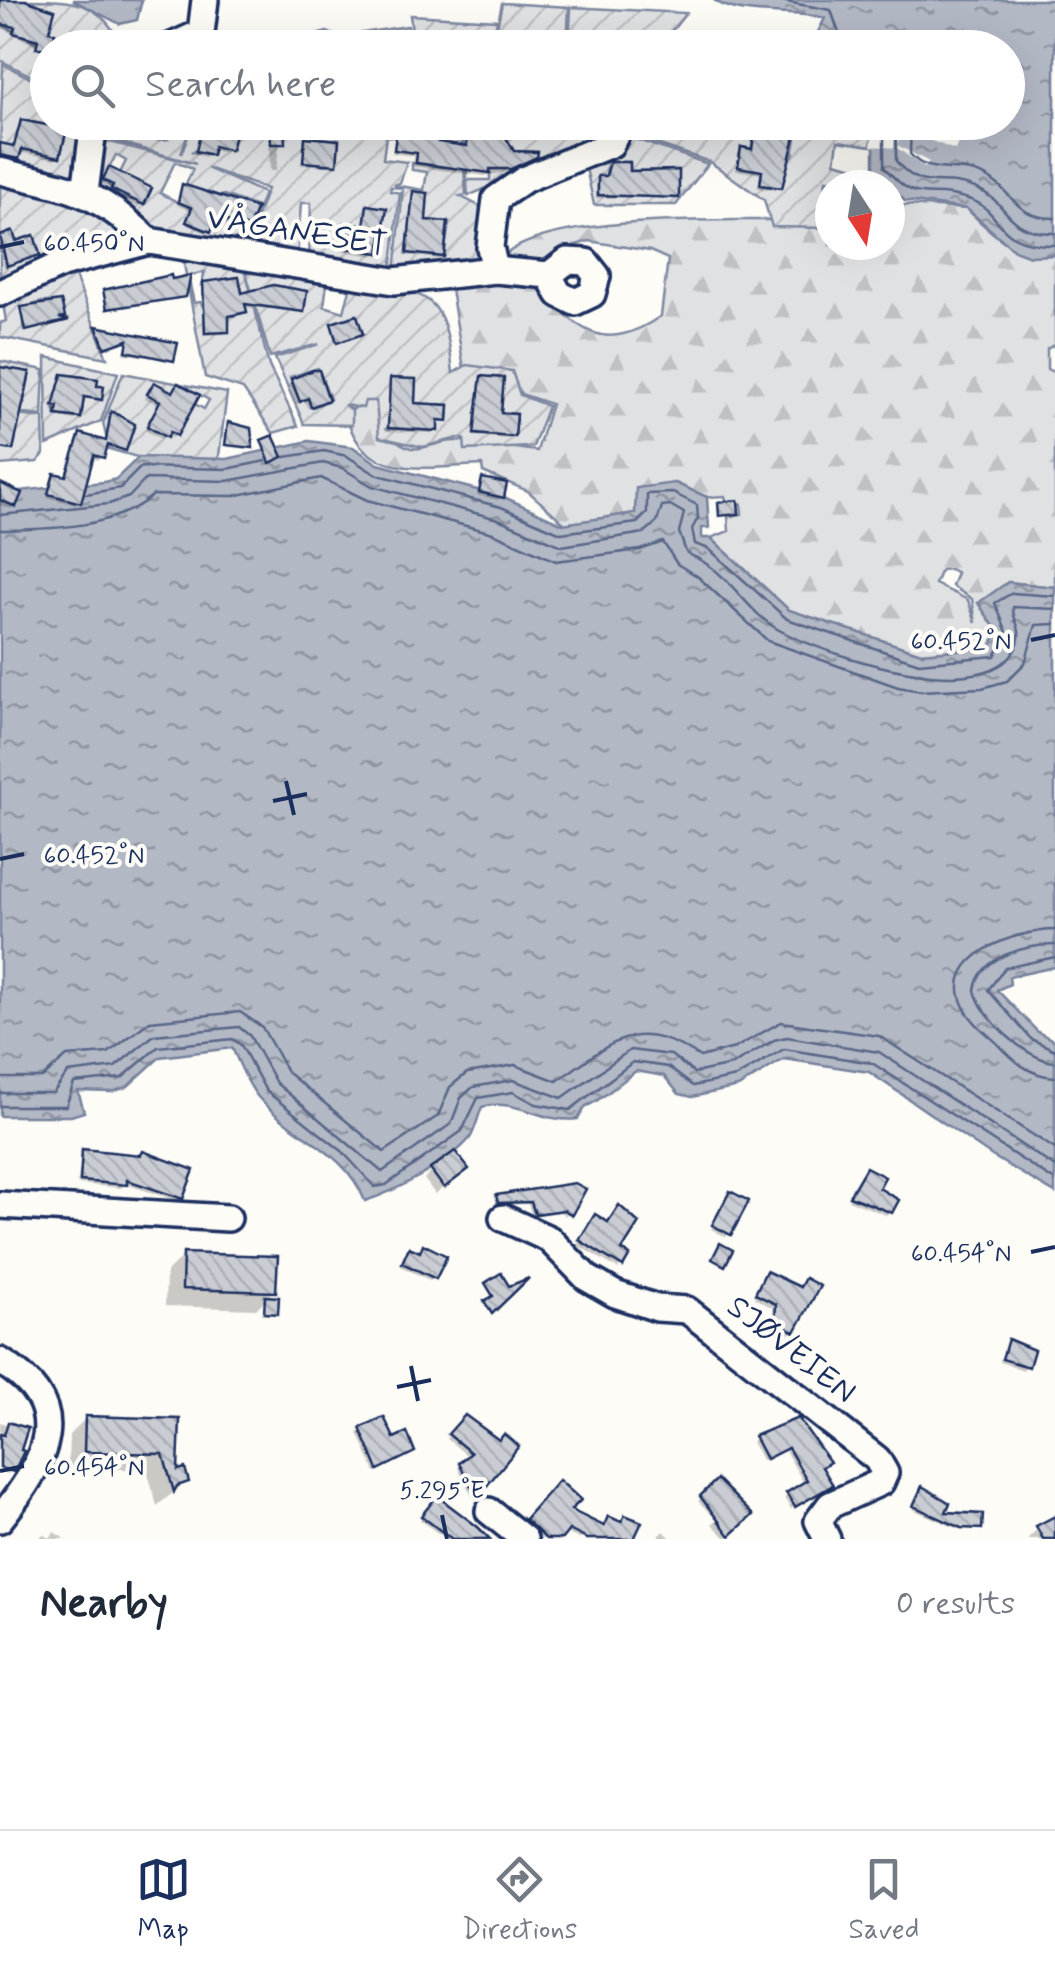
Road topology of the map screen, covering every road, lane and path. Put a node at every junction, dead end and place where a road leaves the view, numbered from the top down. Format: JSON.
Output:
{"nodes":[{"id":1,"x":205,"y":0,"type":"edge"},
{"id":2,"x":201,"y":30,"type":"edge"},
{"id":3,"x":92,"y":140,"type":"edge"},
{"id":4,"x":613,"y":140,"type":"edge"},
{"id":5,"x":0,"y":171,"type":"edge"},
{"id":6,"x":85,"y":192,"type":"junction"},
{"id":7,"x":149,"y":242,"type":"junction"},
{"id":8,"x":495,"y":270,"type":"junction"},
{"id":9,"x":549,"y":275,"type":"dead end"},
{"id":10,"x":0,"y":293,"type":"edge"},
{"id":11,"x":0,"y":1204,"type":"edge"},
{"id":12,"x":228,"y":1218,"type":"dead end"},
{"id":13,"x":504,"y":1218,"type":"dead end"},
{"id":14,"x":0,"y":1361,"type":"edge"},
{"id":15,"x":488,"y":1511,"type":"dead end"},
{"id":16,"x":0,"y":1519,"type":"edge"},
{"id":17,"x":524,"y":1539,"type":"edge"},
{"id":18,"x":826,"y":1539,"type":"edge"}],
"edges":[{"from":1,"to":2,"type":"street"},
{"from":3,"to":6,"type":"street"},
{"from":4,"to":8,"type":"street"},
{"from":5,"to":6,"type":"street"},
{"from":6,"to":7,"type":"street"},
{"from":7,"to":8,"type":"street","name":"VÅGANESET"},
{"from":7,"to":10,"type":"street","name":"VÅGANESET"},
{"from":8,"to":9,"type":"street","name":"VÅGANESET"},
{"from":11,"to":12,"type":"street"},
{"from":13,"to":18,"type":"street","name":"SJØVEIEN"},
{"from":14,"to":16,"type":"street"},
{"from":15,"to":17,"type":"street"}]}
